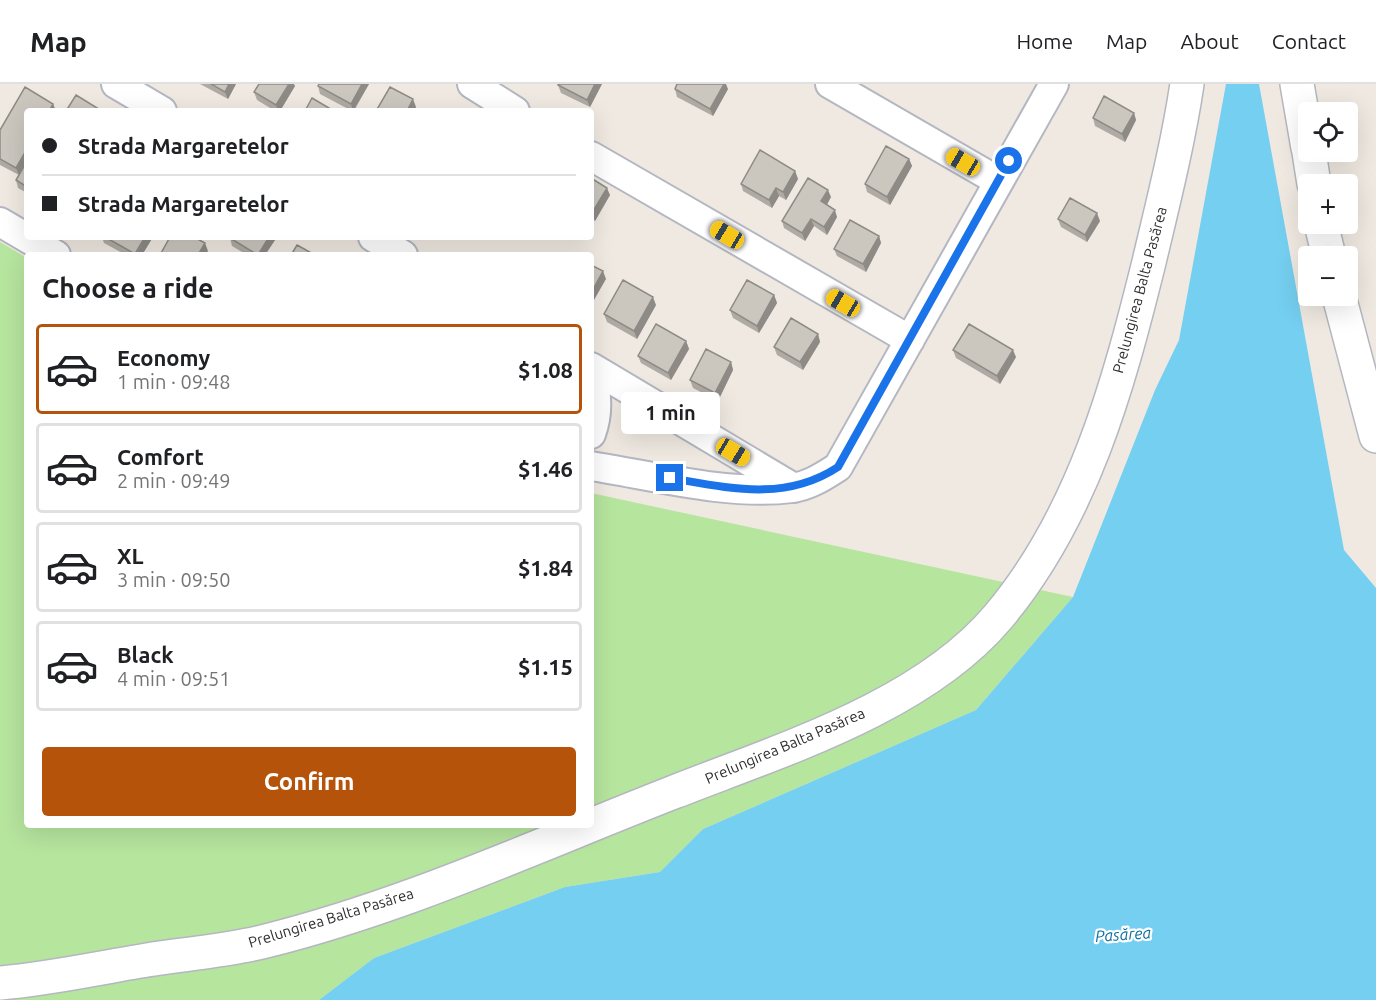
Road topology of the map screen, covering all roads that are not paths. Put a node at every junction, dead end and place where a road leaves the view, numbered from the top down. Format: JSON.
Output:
{"nodes":[{"id":1,"x":116,"y":84,"type":"edge"},
{"id":2,"x":472,"y":84,"type":"edge"},
{"id":3,"x":830,"y":84,"type":"edge"},
{"id":4,"x":1054,"y":84,"type":"edge"},
{"id":5,"x":1186,"y":84,"type":"edge"},
{"id":6,"x":1298,"y":84,"type":"edge"},
{"id":7,"x":503,"y":102,"type":"edge"},
{"id":8,"x":1301,"y":102,"type":"edge"},
{"id":9,"x":157,"y":108,"type":"edge"},
{"id":10,"x":594,"y":158,"type":"edge"},
{"id":11,"x":998,"y":180,"type":"junction"},
{"id":12,"x":0,"y":222,"type":"edge"},
{"id":13,"x":24,"y":236,"type":"edge"},
{"id":14,"x":31,"y":240,"type":"edge"},
{"id":15,"x":378,"y":240,"type":"edge"},
{"id":16,"x":51,"y":252,"type":"edge"},
{"id":17,"x":398,"y":252,"type":"edge"},
{"id":18,"x":1342,"y":306,"type":"edge"},
{"id":19,"x":910,"y":340,"type":"junction"},
{"id":20,"x":594,"y":369,"type":"edge"},
{"id":21,"x":594,"y":383,"type":"edge"},
{"id":22,"x":594,"y":426,"type":"edge"},
{"id":23,"x":1376,"y":436,"type":"edge"},
{"id":24,"x":594,"y":466,"type":"edge"},
{"id":25,"x":794,"y":488,"type":"junction"},
{"id":26,"x":594,"y":825,"type":"edge"},
{"id":27,"x":586,"y":828,"type":"edge"},
{"id":28,"x":0,"y":983,"type":"edge"}],
"edges":[{"from":1,"to":9,"type":"street"},
{"from":2,"to":7,"type":"street"},
{"from":3,"to":11,"type":"street"},
{"from":4,"to":11,"type":"street"},
{"from":5,"to":26,"type":"street","name":"Prelungirea Balta Pasărea"},
{"from":6,"to":8,"type":"street"},
{"from":10,"to":19,"type":"street"},
{"from":11,"to":19,"type":"street"},
{"from":12,"to":13,"type":"street"},
{"from":14,"to":16,"type":"street"},
{"from":15,"to":17,"type":"street"},
{"from":18,"to":23,"type":"street"},
{"from":19,"to":25,"type":"street"},
{"from":20,"to":25,"type":"street"},
{"from":21,"to":22,"type":"street"},
{"from":24,"to":25,"type":"street"},
{"from":27,"to":28,"type":"street","name":"Prelungirea Balta Pasărea"}]}
